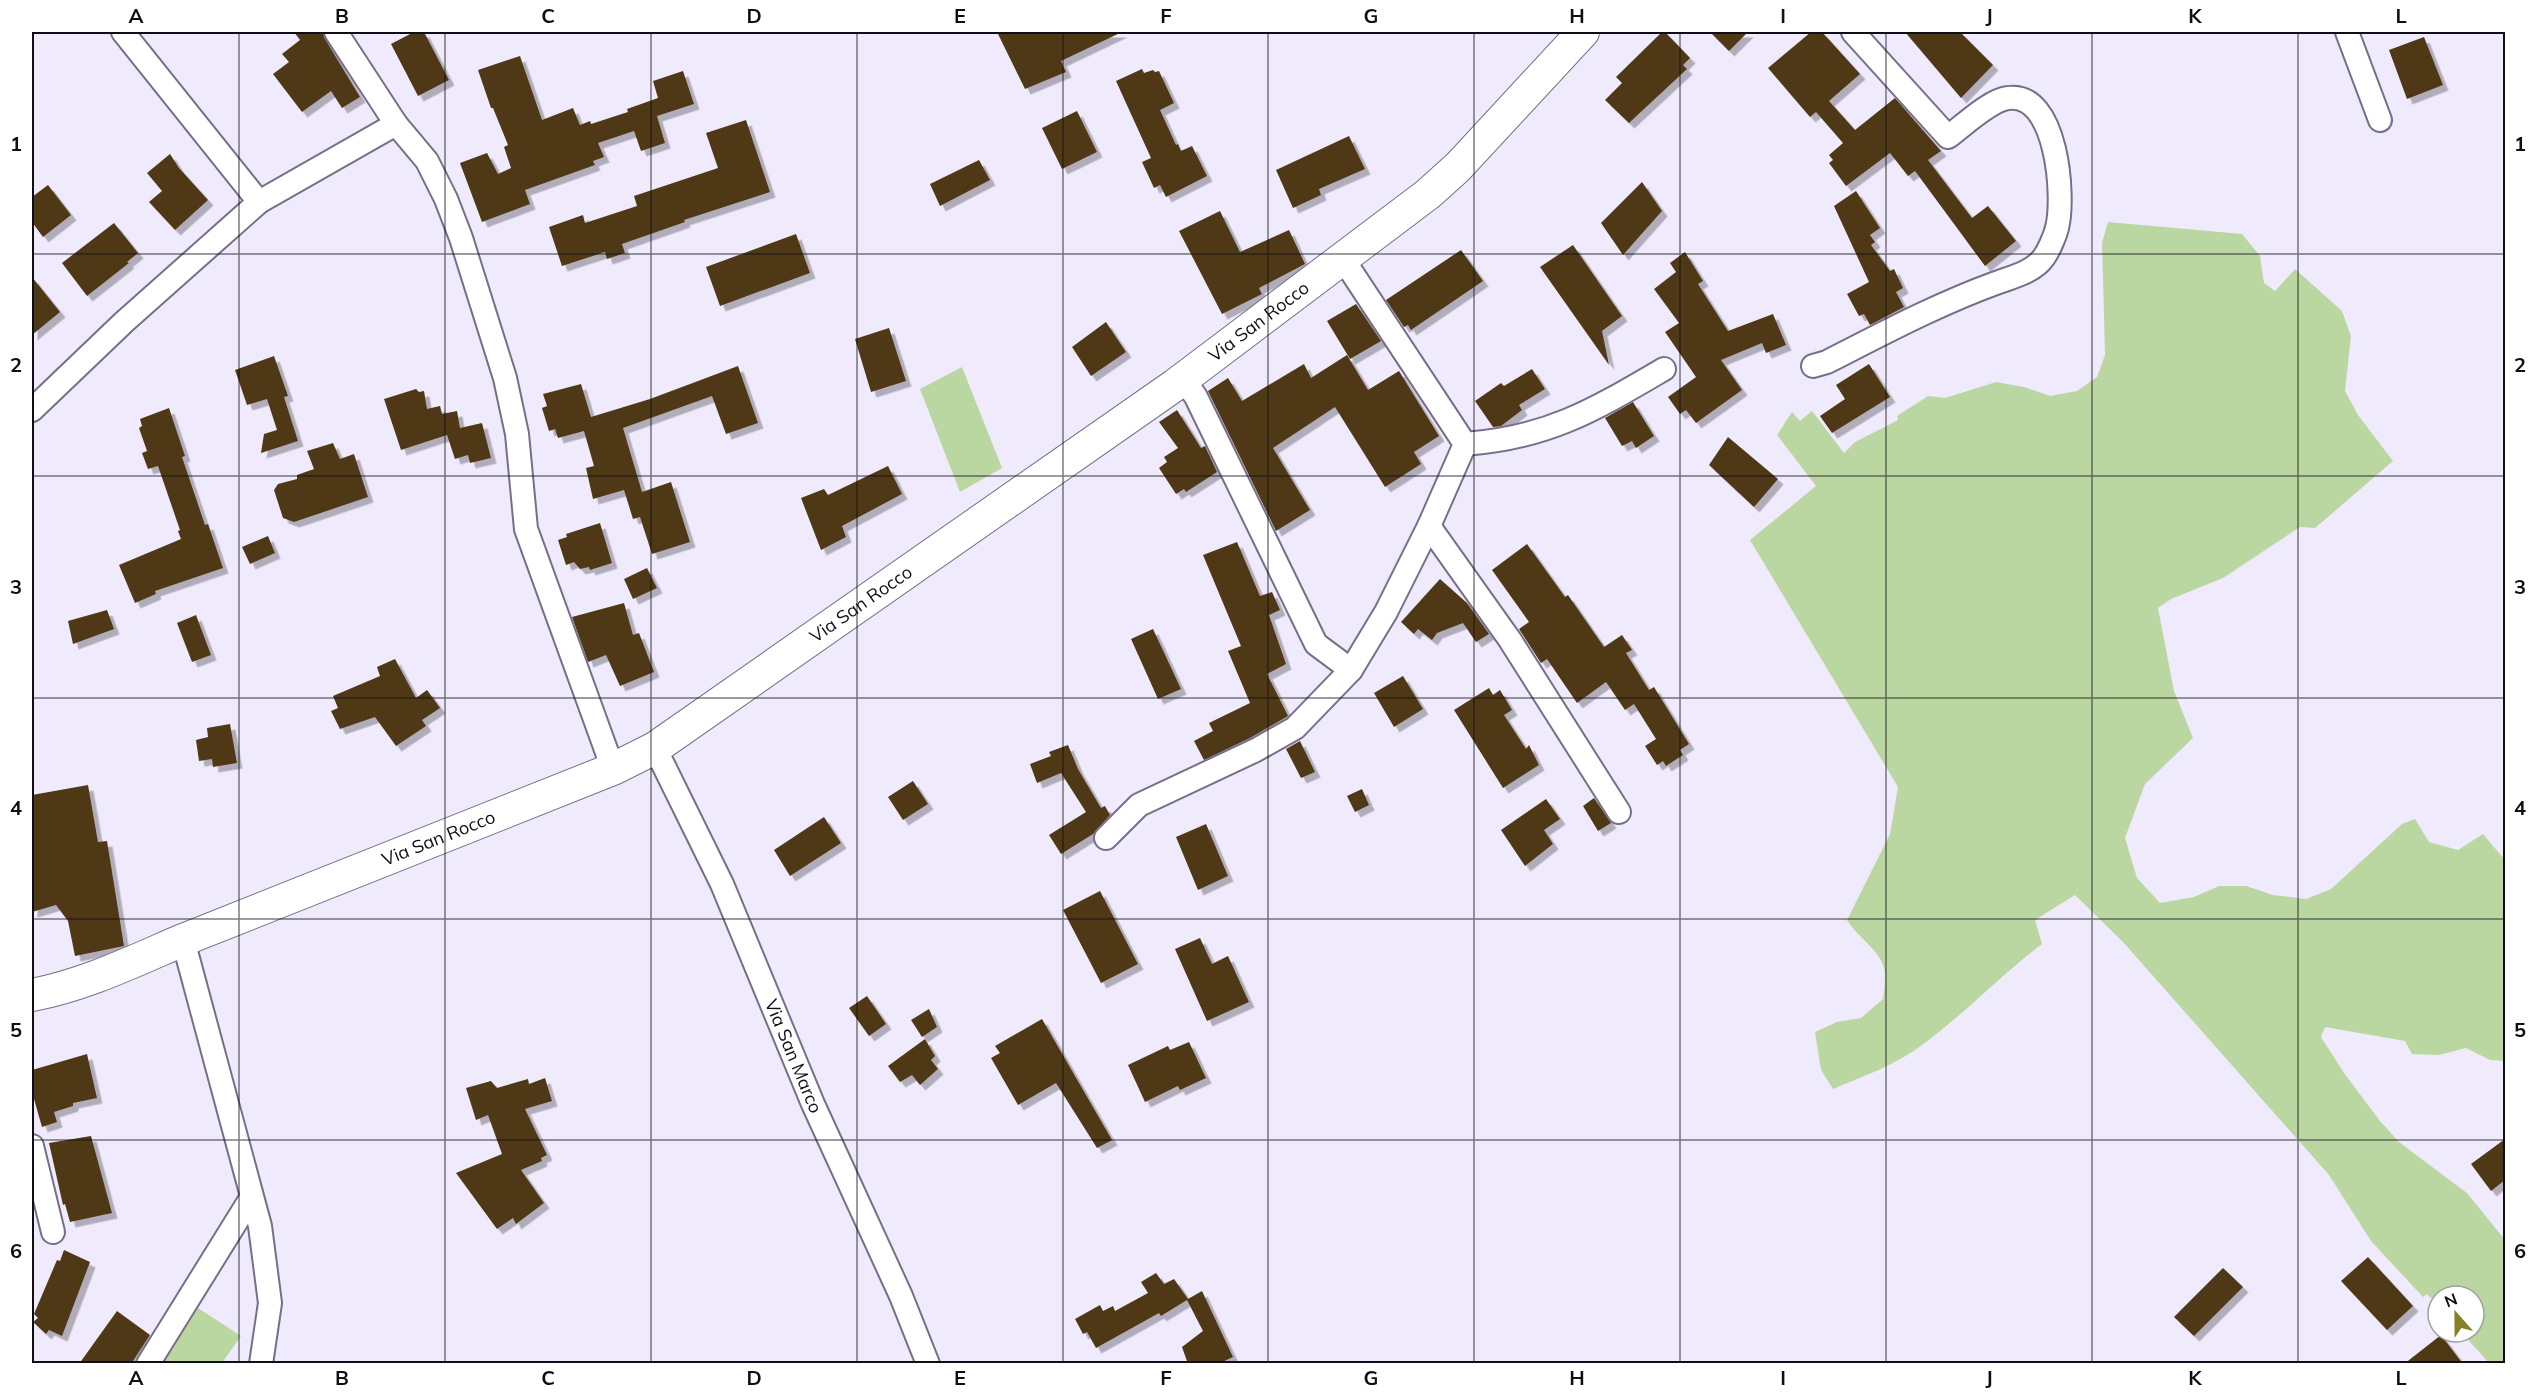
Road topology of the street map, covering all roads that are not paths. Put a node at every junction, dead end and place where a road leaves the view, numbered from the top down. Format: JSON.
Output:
{"nodes":[{"id":1,"x":123,"y":32,"type":"edge"},
{"id":2,"x":336,"y":32,"type":"edge"},
{"id":3,"x":1584,"y":32,"type":"edge"},
{"id":4,"x":1853,"y":32,"type":"edge"},
{"id":5,"x":2347,"y":32,"type":"edge"},
{"id":6,"x":2380,"y":120,"type":"dead end"},
{"id":7,"x":396,"y":124,"type":"junction"},
{"id":8,"x":259,"y":202,"type":"junction"},
{"id":9,"x":1343,"y":260,"type":"junction"},
{"id":10,"x":1813,"y":366,"type":"dead end"},
{"id":11,"x":1664,"y":369,"type":"dead end"},
{"id":12,"x":1183,"y":378,"type":"junction"},
{"id":13,"x":32,"y":410,"type":"edge"},
{"id":14,"x":1466,"y":444,"type":"junction"},
{"id":15,"x":1429,"y":526,"type":"junction"},
{"id":16,"x":1351,"y":670,"type":"junction"},
{"id":17,"x":655,"y":748,"type":"junction"},
{"id":18,"x":612,"y":769,"type":"junction"},
{"id":19,"x":1619,"y":812,"type":"dead end"},
{"id":20,"x":1106,"y":838,"type":"dead end"},
{"id":21,"x":183,"y":939,"type":"junction"},
{"id":22,"x":32,"y":995,"type":"edge"},
{"id":23,"x":32,"y":1146,"type":"edge"},
{"id":24,"x":251,"y":1198,"type":"junction"},
{"id":25,"x":53,"y":1232,"type":"dead end"},
{"id":26,"x":148,"y":1364,"type":"edge"},
{"id":27,"x":261,"y":1364,"type":"edge"},
{"id":28,"x":928,"y":1364,"type":"edge"}],
"edges":[{"from":1,"to":8,"type":"street"},
{"from":2,"to":7,"type":"street"},
{"from":3,"to":9,"type":"street","name":"Via San Rocco"},
{"from":4,"to":10,"type":"street"},
{"from":5,"to":6,"type":"street"},
{"from":7,"to":8,"type":"street"},
{"from":7,"to":18,"type":"street"},
{"from":8,"to":13,"type":"street"},
{"from":9,"to":12,"type":"street","name":"Via San Rocco"},
{"from":9,"to":14,"type":"street"},
{"from":11,"to":14,"type":"street"},
{"from":12,"to":16,"type":"street"},
{"from":12,"to":17,"type":"street","name":"Via San Rocco"},
{"from":14,"to":15,"type":"street"},
{"from":15,"to":16,"type":"street"},
{"from":15,"to":19,"type":"street"},
{"from":16,"to":20,"type":"street"},
{"from":17,"to":18,"type":"street","name":"Via San Rocco"},
{"from":17,"to":28,"type":"street","name":"Via San Marco"},
{"from":18,"to":21,"type":"street","name":"Via San Rocco"},
{"from":21,"to":22,"type":"street","name":"Via San Rocco"},
{"from":21,"to":24,"type":"street"},
{"from":23,"to":25,"type":"street"},
{"from":24,"to":26,"type":"street"},
{"from":24,"to":27,"type":"street"}]}
